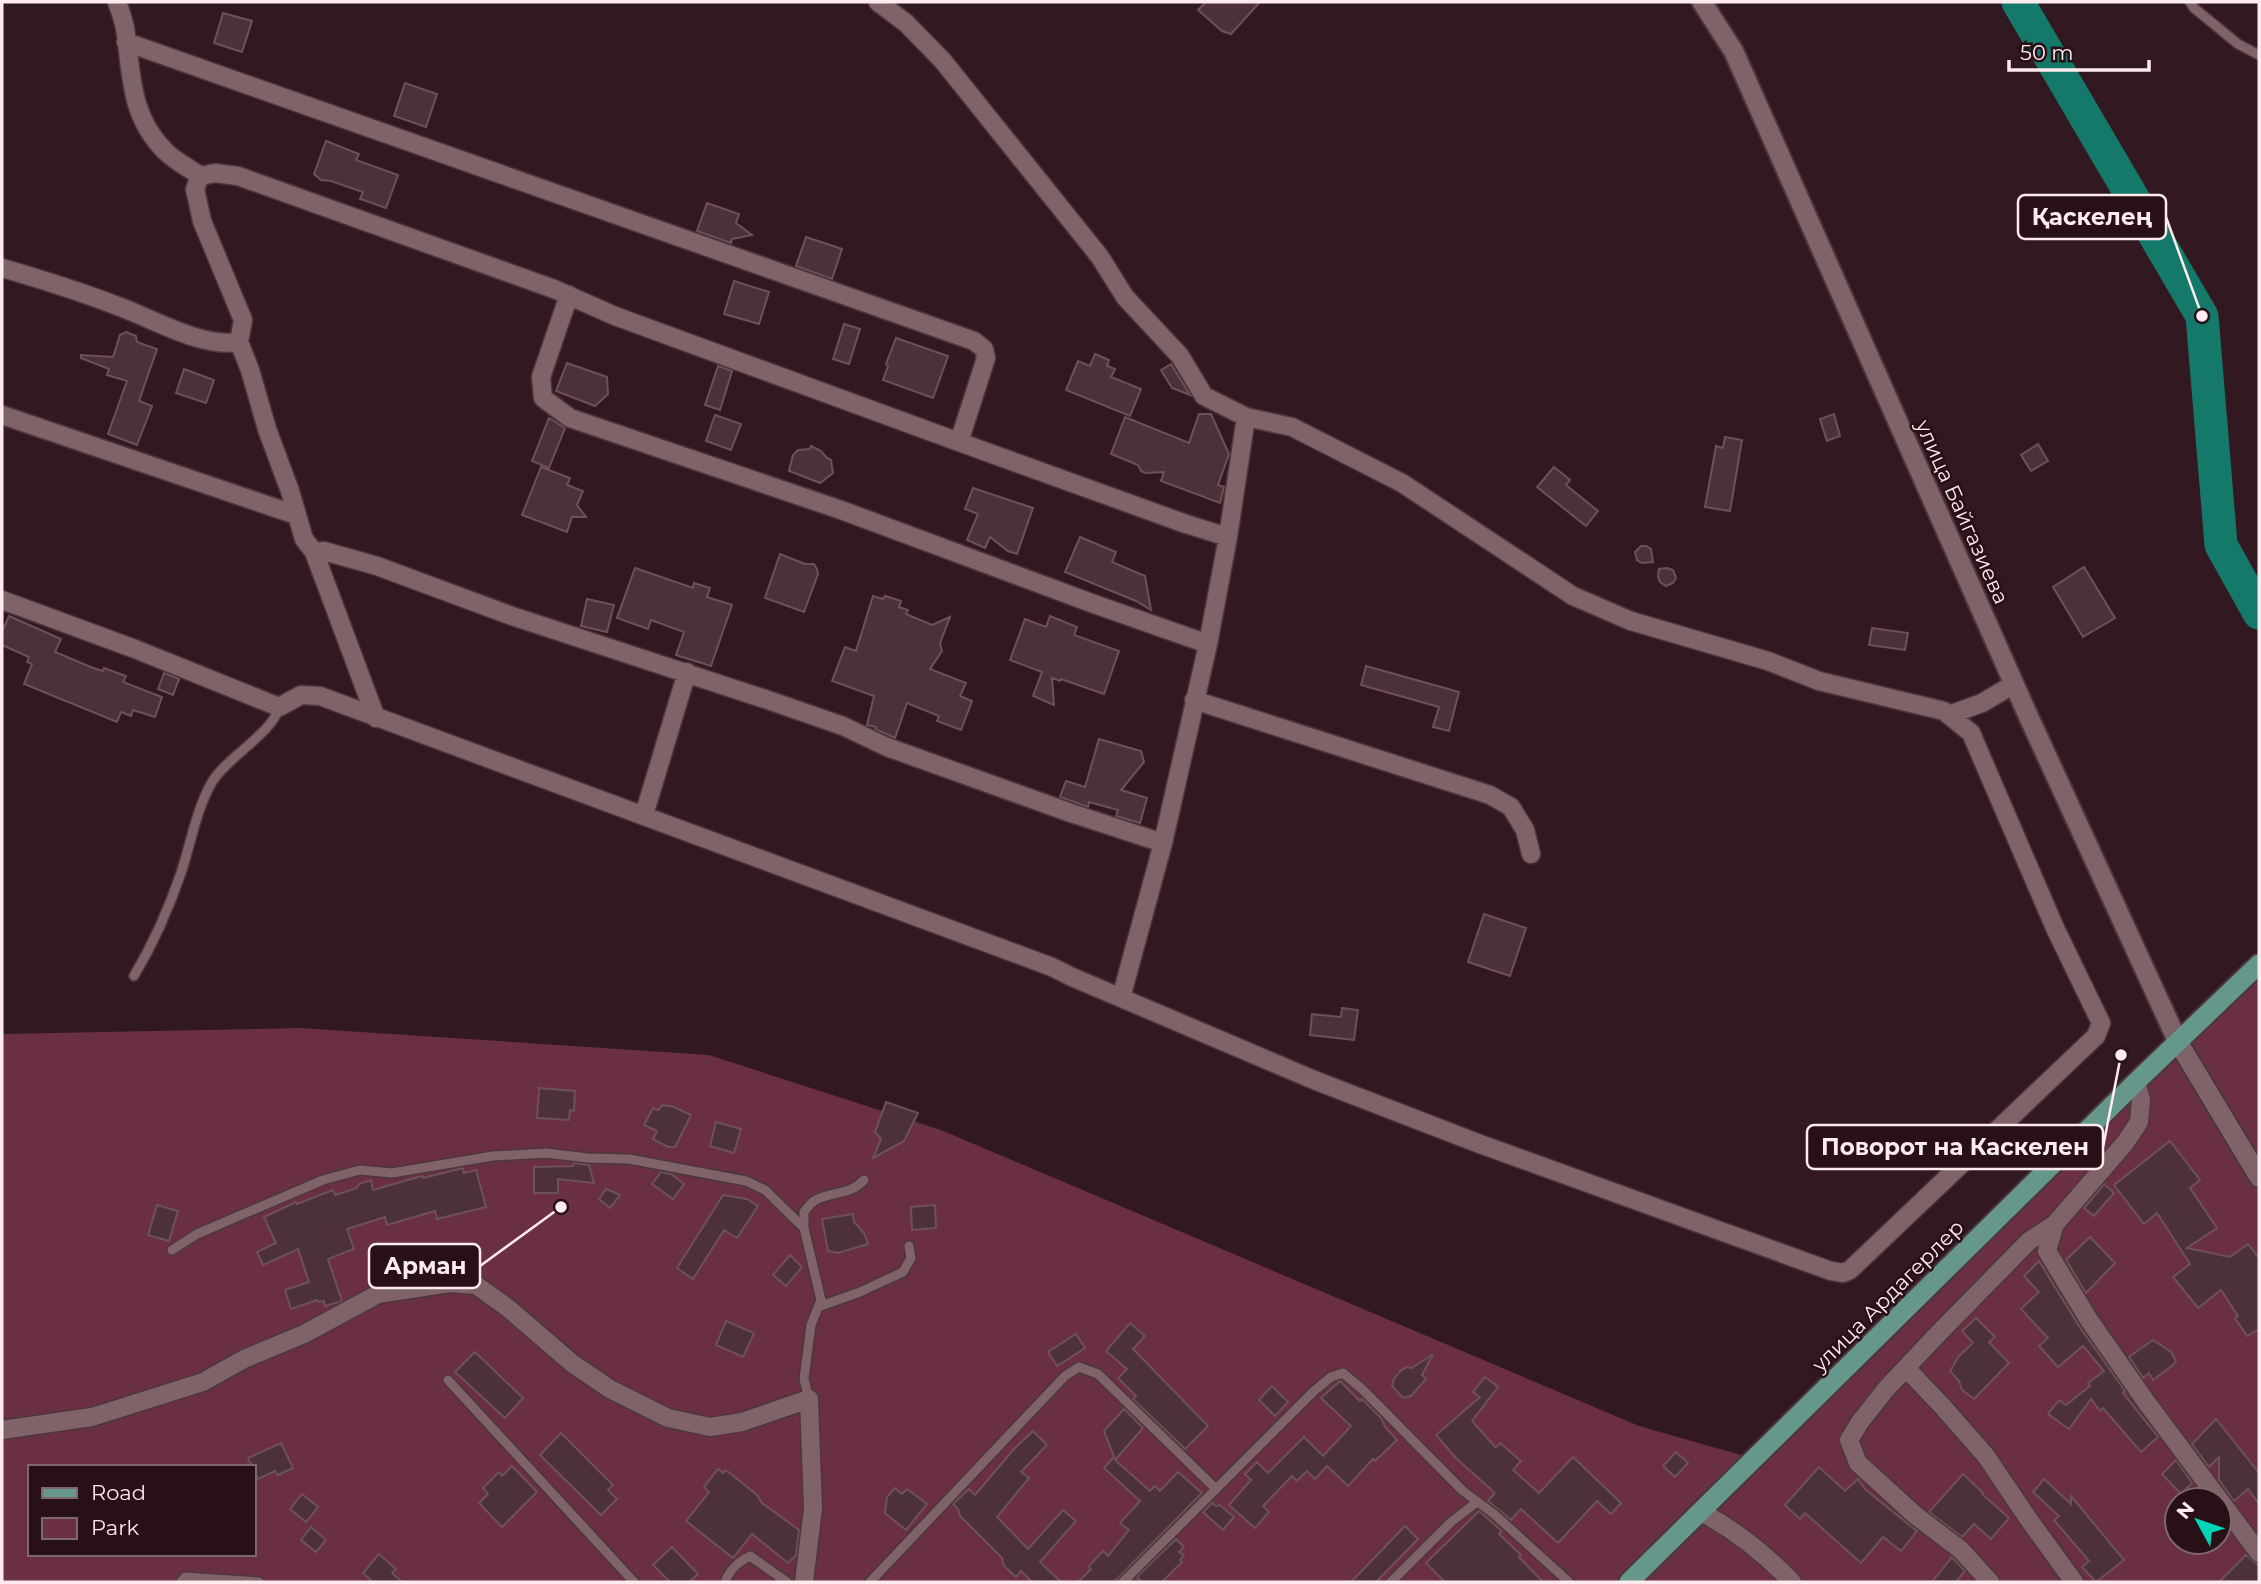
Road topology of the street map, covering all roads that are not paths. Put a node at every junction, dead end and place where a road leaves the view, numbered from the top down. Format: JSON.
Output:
{"nodes":[{"id":1,"x":117,"y":2,"type":"edge"},
{"id":2,"x":878,"y":2,"type":"edge"},
{"id":3,"x":1702,"y":2,"type":"edge"},
{"id":4,"x":2190,"y":2,"type":"edge"},
{"id":5,"x":126,"y":42,"type":"junction"},
{"id":6,"x":2259,"y":55,"type":"edge"},
{"id":7,"x":200,"y":176,"type":"junction"},
{"id":8,"x":2,"y":268,"type":"edge"},
{"id":9,"x":569,"y":296,"type":"junction"},
{"id":10,"x":239,"y":342,"type":"junction"},
{"id":11,"x":2,"y":415,"type":"edge"},
{"id":12,"x":1246,"y":417,"type":"junction"},
{"id":13,"x":959,"y":442,"type":"junction"},
{"id":14,"x":296,"y":515,"type":"junction"},
{"id":15,"x":1228,"y":537,"type":"junction"},
{"id":16,"x":314,"y":552,"type":"junction"},
{"id":17,"x":2,"y":600,"type":"edge"},
{"id":18,"x":1208,"y":644,"type":"junction"},
{"id":19,"x":687,"y":672,"type":"junction"},
{"id":20,"x":2014,"y":684,"type":"junction"},
{"id":21,"x":1194,"y":700,"type":"junction"},
{"id":22,"x":279,"y":707,"type":"junction"},
{"id":23,"x":1949,"y":715,"type":"junction"},
{"id":24,"x":376,"y":718,"type":"junction"},
{"id":25,"x":644,"y":815,"type":"junction"},
{"id":26,"x":1163,"y":843,"type":"junction"},
{"id":27,"x":1531,"y":855,"type":"dead end"},
{"id":28,"x":2259,"y":964,"type":"edge"},
{"id":29,"x":134,"y":976,"type":"dead end"},
{"id":30,"x":1121,"y":998,"type":"junction"},
{"id":31,"x":2178,"y":1042,"type":"junction"},
{"id":32,"x":2136,"y":1082,"type":"junction"},
{"id":33,"x":2259,"y":1177,"type":"edge"},
{"id":34,"x":864,"y":1180,"type":"dead end"},
{"id":35,"x":2055,"y":1224,"type":"junction"},
{"id":36,"x":804,"y":1228,"type":"junction"},
{"id":37,"x":909,"y":1246,"type":"dead end"},
{"id":38,"x":172,"y":1250,"type":"dead end"},
{"id":39,"x":818,"y":1307,"type":"junction"},
{"id":40,"x":1906,"y":1368,"type":"junction"},
{"id":41,"x":449,"y":1380,"type":"dead end"},
{"id":42,"x":809,"y":1399,"type":"junction"},
{"id":43,"x":2,"y":1430,"type":"edge"},
{"id":44,"x":1216,"y":1489,"type":"junction"},
{"id":45,"x":1477,"y":1502,"type":"junction"},
{"id":46,"x":1701,"y":1512,"type":"junction"},
{"id":47,"x":2259,"y":1553,"type":"edge"},
{"id":48,"x":181,"y":1582,"type":"edge"},
{"id":49,"x":259,"y":1582,"type":"edge"},
{"id":50,"x":634,"y":1582,"type":"edge"},
{"id":51,"x":724,"y":1582,"type":"edge"},
{"id":52,"x":786,"y":1582,"type":"edge"},
{"id":53,"x":804,"y":1582,"type":"edge"},
{"id":54,"x":870,"y":1582,"type":"edge"},
{"id":55,"x":1123,"y":1582,"type":"edge"},
{"id":56,"x":1391,"y":1582,"type":"edge"},
{"id":57,"x":1569,"y":1582,"type":"edge"},
{"id":58,"x":1629,"y":1582,"type":"edge"},
{"id":59,"x":1792,"y":1582,"type":"edge"},
{"id":60,"x":1990,"y":1582,"type":"edge"},
{"id":61,"x":2074,"y":1582,"type":"edge"}],
"edges":[{"from":1,"to":5,"type":"street"},
{"from":2,"to":12,"type":"street"},
{"from":3,"to":20,"type":"main road","name":"улица Байгазиева"},
{"from":4,"to":6,"type":"lane"},
{"from":5,"to":7,"type":"street"},
{"from":5,"to":13,"type":"street"},
{"from":7,"to":9,"type":"street"},
{"from":7,"to":10,"type":"street"},
{"from":8,"to":10,"type":"street"},
{"from":9,"to":13,"type":"street"},
{"from":9,"to":18,"type":"street"},
{"from":10,"to":14,"type":"street"},
{"from":11,"to":14,"type":"street"},
{"from":12,"to":15,"type":"street"},
{"from":12,"to":23,"type":"street"},
{"from":13,"to":15,"type":"street"},
{"from":14,"to":16,"type":"street"},
{"from":15,"to":18,"type":"street"},
{"from":16,"to":19,"type":"street"},
{"from":16,"to":24,"type":"street"},
{"from":17,"to":22,"type":"street"},
{"from":18,"to":21,"type":"street"},
{"from":19,"to":25,"type":"street"},
{"from":19,"to":26,"type":"street"},
{"from":20,"to":23,"type":"street"},
{"from":20,"to":31,"type":"main road","name":"улица Байгазиева"},
{"from":21,"to":26,"type":"street"},
{"from":21,"to":27,"type":"street"},
{"from":22,"to":24,"type":"street"},
{"from":22,"to":29,"type":"lane"},
{"from":23,"to":30,"type":"street"},
{"from":24,"to":25,"type":"street"},
{"from":25,"to":30,"type":"street"},
{"from":26,"to":30,"type":"street"},
{"from":28,"to":31,"type":"main road","name":"улица Ардагерлер"},
{"from":31,"to":32,"type":"main road","name":"улица Ардагерлер"},
{"from":31,"to":33,"type":"main road","name":"улица Байгазиева"},
{"from":32,"to":35,"type":"street"},
{"from":32,"to":46,"type":"main road","name":"улица Ардагерлер"},
{"from":34,"to":36,"type":"lane"},
{"from":35,"to":40,"type":"street"},
{"from":35,"to":47,"type":"street"},
{"from":36,"to":38,"type":"lane"},
{"from":36,"to":39,"type":"lane"},
{"from":37,"to":39,"type":"lane"},
{"from":39,"to":42,"type":"lane"},
{"from":40,"to":60,"type":"street"},
{"from":40,"to":61,"type":"street"},
{"from":41,"to":50,"type":"lane"},
{"from":42,"to":43,"type":"street"},
{"from":42,"to":53,"type":"street"},
{"from":44,"to":45,"type":"lane"},
{"from":44,"to":54,"type":"lane"},
{"from":44,"to":55,"type":"lane"},
{"from":45,"to":56,"type":"lane"},
{"from":45,"to":57,"type":"lane"},
{"from":46,"to":58,"type":"main road","name":"улица Ардагерлер"},
{"from":46,"to":59,"type":"street"},
{"from":48,"to":49,"type":"lane"},
{"from":51,"to":52,"type":"lane"}]}
